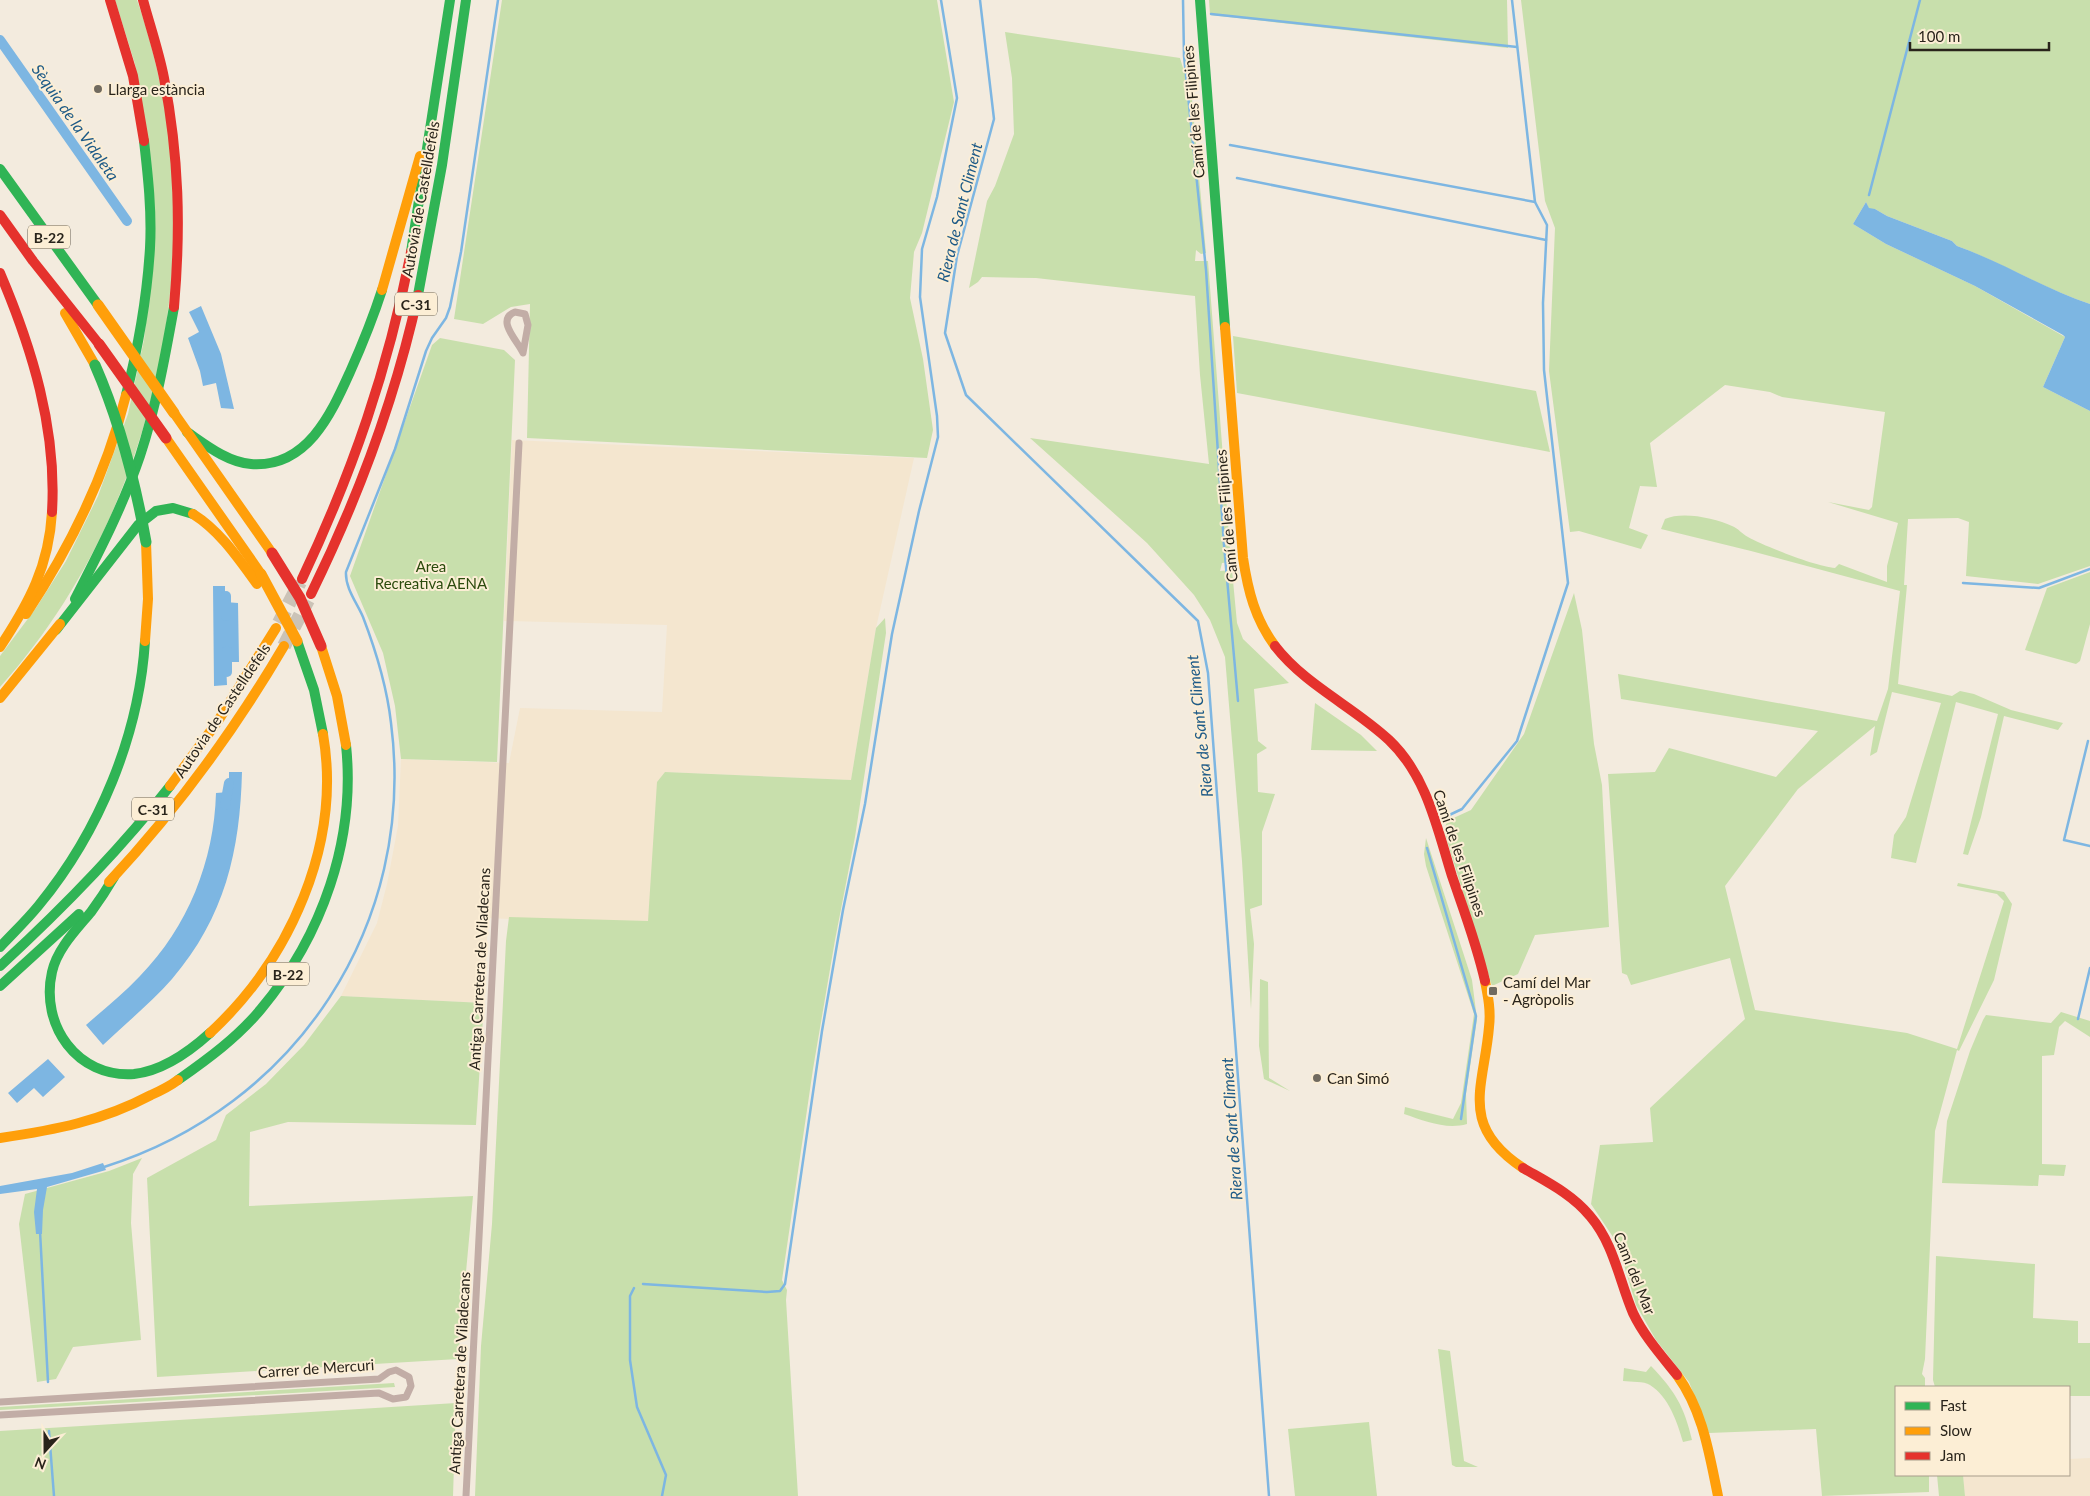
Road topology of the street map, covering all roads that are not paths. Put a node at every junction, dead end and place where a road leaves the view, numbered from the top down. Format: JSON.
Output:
{"nodes":[{"id":1,"x":110,"y":0,"type":"edge"},
{"id":2,"x":143,"y":0,"type":"edge"},
{"id":3,"x":450,"y":0,"type":"edge"},
{"id":4,"x":466,"y":0,"type":"edge"},
{"id":5,"x":1200,"y":0,"type":"edge"},
{"id":6,"x":434,"y":103,"type":"junction"},
{"id":7,"x":0,"y":169,"type":"edge"},
{"id":8,"x":0,"y":215,"type":"edge"},
{"id":9,"x":33,"y":261,"type":"junction"},
{"id":10,"x":0,"y":273,"type":"edge"},
{"id":11,"x":523,"y":354,"type":"joint"},
{"id":12,"x":187,"y":432,"type":"junction"},
{"id":13,"x":519,"y":443,"type":"dead end"},
{"id":14,"x":259,"y":579,"type":"junction"},
{"id":15,"x":302,"y":579,"type":"tunnel mouth"},
{"id":16,"x":311,"y":594,"type":"tunnel mouth"},
{"id":17,"x":276,"y":628,"type":"tunnel mouth"},
{"id":18,"x":56,"y":630,"type":"junction"},
{"id":19,"x":284,"y":646,"type":"tunnel mouth"},
{"id":20,"x":0,"y":648,"type":"edge"},
{"id":21,"x":0,"y":698,"type":"edge"},
{"id":22,"x":114,"y":877,"type":"junction"},
{"id":23,"x":0,"y":947,"type":"edge"},
{"id":24,"x":0,"y":966,"type":"edge"},
{"id":25,"x":0,"y":986,"type":"edge"},
{"id":26,"x":1489,"y":1007,"type":"joint"},
{"id":27,"x":0,"y":1138,"type":"edge"},
{"id":28,"x":0,"y":1402,"type":"edge"},
{"id":29,"x":0,"y":1416,"type":"edge"},
{"id":30,"x":466,"y":1496,"type":"edge"},
{"id":31,"x":1718,"y":1496,"type":"edge"}],
"edges":[{"from":1,"to":20,"type":"main road"},
{"from":2,"to":18,"type":"main road"},
{"from":3,"to":6,"type":"main road","name":"Autovia de Castelldefels","number":"C-31"},
{"from":4,"to":16,"type":"main road","name":"Autovia de Castelldefels","number":"C-31"},
{"from":5,"to":26,"type":"main road","name":"Camí de les Filipines"},
{"from":6,"to":12,"type":"main road"},
{"from":6,"to":15,"type":"main road","name":"Autovia de Castelldefels","number":"C-31"},
{"from":7,"to":12,"type":"main road","number":"B-22","bridge":true},
{"from":8,"to":9,"type":"main road","number":"B-22"},
{"from":9,"to":14,"type":"main road","bridge":true},
{"from":9,"to":23,"type":"main road","bridge":true},
{"from":10,"to":20,"type":"main road"},
{"from":11,"to":11,"type":"street"},
{"from":12,"to":27,"type":"main road","number":"B-22","bridge":true},
{"from":13,"to":30,"type":"street","name":"Antiga Carretera de Viladecans"},
{"from":14,"to":18,"type":"main road"},
{"from":14,"to":22,"type":"main road","bridge":true},
{"from":17,"to":24,"type":"main road","name":"Autovia de Castelldefels","number":"C-31"},
{"from":18,"to":21,"type":"main road"},
{"from":19,"to":22,"type":"main road","name":"Autovia de Castelldefels","number":"C-31"},
{"from":22,"to":25,"type":"main road","name":"Autovia de Castelldefels","number":"C-31"},
{"from":26,"to":31,"type":"main road","name":"Camí del Mar"},
{"from":28,"to":29,"type":"street","name":"Carrer de Mercuri"}]}
